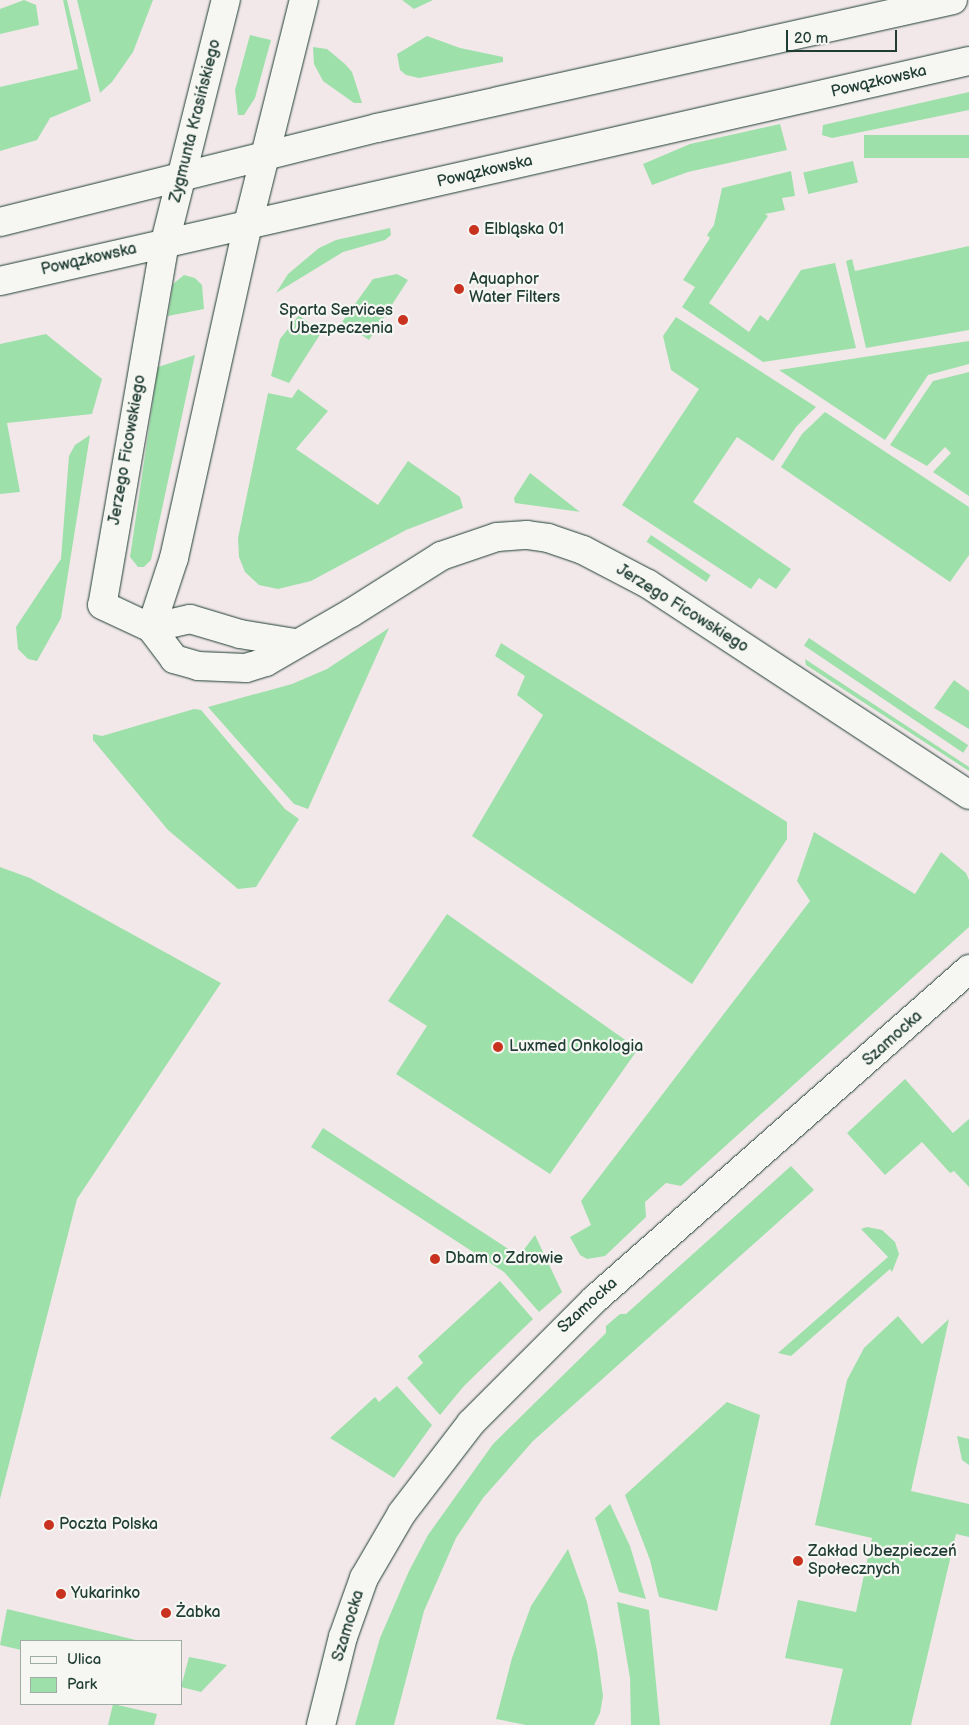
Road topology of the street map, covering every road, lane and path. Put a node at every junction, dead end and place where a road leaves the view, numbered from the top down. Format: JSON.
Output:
{"nodes":[{"id":1,"x":226,"y":0,"type":"edge"},
{"id":2,"x":304,"y":0,"type":"edge"},
{"id":3,"x":953,"y":0,"type":"edge"},
{"id":4,"x":969,"y":61,"type":"edge"},
{"id":5,"x":267,"y":155,"type":"junction"},
{"id":6,"x":181,"y":177,"type":"junction"},
{"id":7,"x":0,"y":222,"type":"edge"},
{"id":8,"x":248,"y":224,"type":"junction"},
{"id":9,"x":165,"y":242,"type":"junction"},
{"id":10,"x":0,"y":281,"type":"edge"},
{"id":11,"x":151,"y":628,"type":"junction"},
{"id":12,"x":296,"y":643,"type":"junction"},
{"id":13,"x":969,"y":795,"type":"edge"},
{"id":14,"x":969,"y":969,"type":"edge"},
{"id":15,"x":321,"y":1725,"type":"edge"}],
"edges":[{"from":1,"to":6,"type":"street","name":"Zygmunta Krasińskiego"},
{"from":2,"to":5,"type":"street"},
{"from":3,"to":5,"type":"street"},
{"from":4,"to":8,"type":"street","name":"Powązkowska"},
{"from":5,"to":6,"type":"street"},
{"from":5,"to":8,"type":"street"},
{"from":6,"to":7,"type":"street"},
{"from":6,"to":9,"type":"street","name":"Zygmunta Krasińskiego"},
{"from":8,"to":9,"type":"street","name":"Powązkowska"},
{"from":8,"to":11,"type":"street"},
{"from":9,"to":10,"type":"street","name":"Powązkowska"},
{"from":9,"to":11,"type":"street","name":"Jerzego Ficowskiego"},
{"from":11,"to":12,"type":"street"},
{"from":11,"to":12,"type":"street","name":"Jerzego Ficowskiego"},
{"from":12,"to":13,"type":"street","name":"Jerzego Ficowskiego"},
{"from":14,"to":15,"type":"street","name":"Szamocka"}]}
